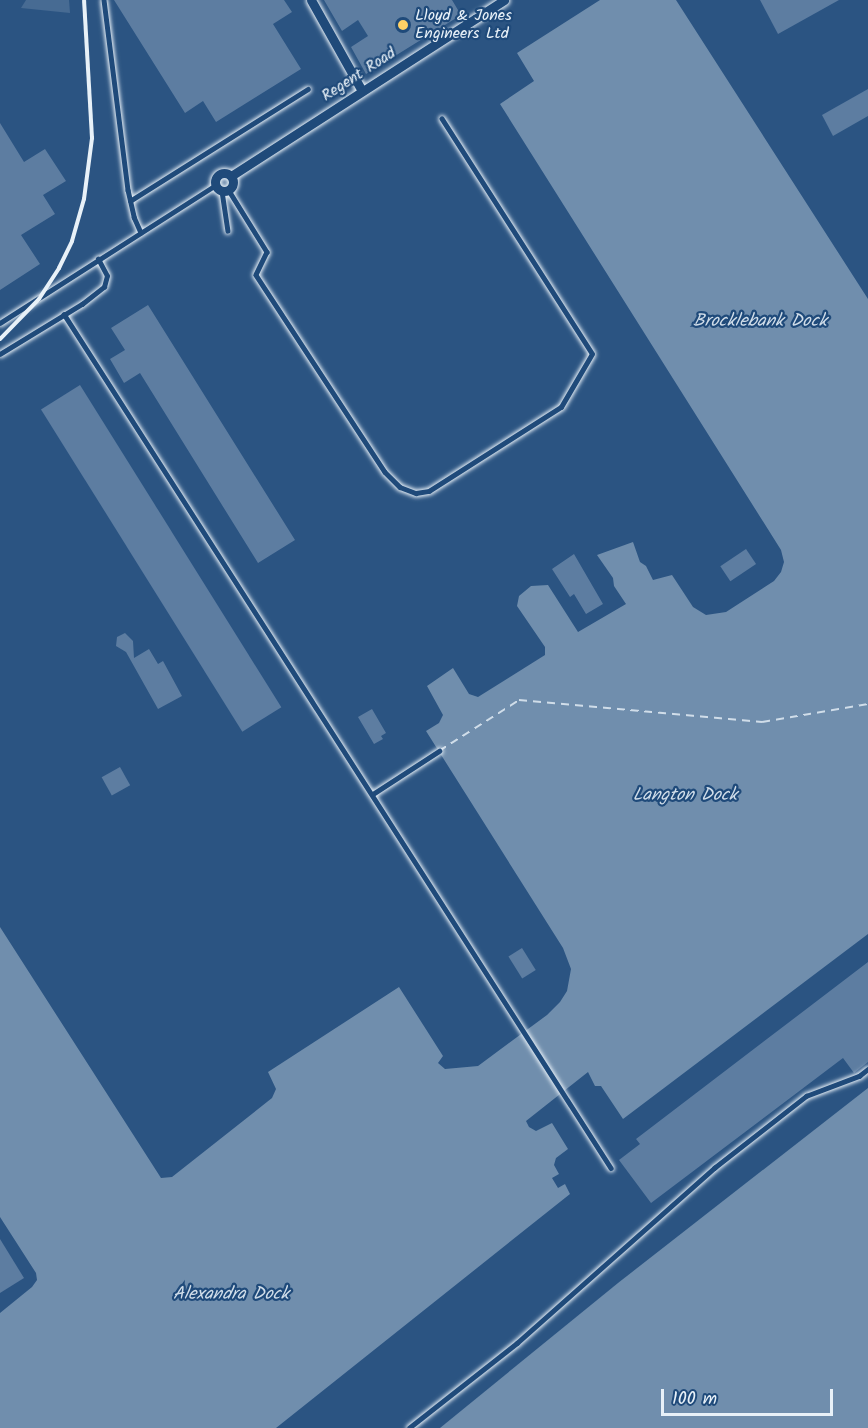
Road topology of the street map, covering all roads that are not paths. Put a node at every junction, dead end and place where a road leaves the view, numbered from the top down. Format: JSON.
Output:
{"nodes":[{"id":1,"x":104,"y":0,"type":"edge"},
{"id":2,"x":311,"y":0,"type":"edge"},
{"id":3,"x":504,"y":0,"type":"edge"},
{"id":4,"x":308,"y":89,"type":"dead end"},
{"id":5,"x":362,"y":91,"type":"junction"},
{"id":6,"x":442,"y":119,"type":"dead end"},
{"id":7,"x":231,"y":176,"type":"junction"},
{"id":8,"x":222,"y":188,"type":"junction"},
{"id":9,"x":130,"y":201,"type":"junction"},
{"id":10,"x":228,"y":231,"type":"dead end"},
{"id":11,"x":141,"y":233,"type":"junction"},
{"id":12,"x":98,"y":259,"type":"junction"},
{"id":13,"x":64,"y":314,"type":"junction"},
{"id":14,"x":0,"y":323,"type":"edge"},
{"id":15,"x":0,"y":354,"type":"edge"},
{"id":16,"x":439,"y":751,"type":"dead end"},
{"id":17,"x":372,"y":794,"type":"junction"},
{"id":18,"x":868,"y":1070,"type":"edge"},
{"id":19,"x":611,"y":1168,"type":"dead end"},
{"id":20,"x":409,"y":1428,"type":"edge"}],
"edges":[{"from":1,"to":9,"type":"lane"},
{"from":2,"to":5,"type":"street"},
{"from":3,"to":5,"type":"street","name":"Regent Road"},
{"from":4,"to":9,"type":"lane"},
{"from":5,"to":7,"type":"street","name":"Regent Road"},
{"from":6,"to":8,"type":"lane"},
{"from":7,"to":8,"type":"street"},
{"from":7,"to":8,"type":"street","name":"Regent Road"},
{"from":8,"to":10,"type":"lane"},
{"from":8,"to":11,"type":"lane"},
{"from":9,"to":11,"type":"lane"},
{"from":11,"to":12,"type":"lane"},
{"from":12,"to":13,"type":"lane"},
{"from":12,"to":14,"type":"lane"},
{"from":13,"to":15,"type":"lane"},
{"from":13,"to":17,"type":"lane"},
{"from":16,"to":17,"type":"lane"},
{"from":17,"to":19,"type":"lane"},
{"from":18,"to":20,"type":"lane"}]}
